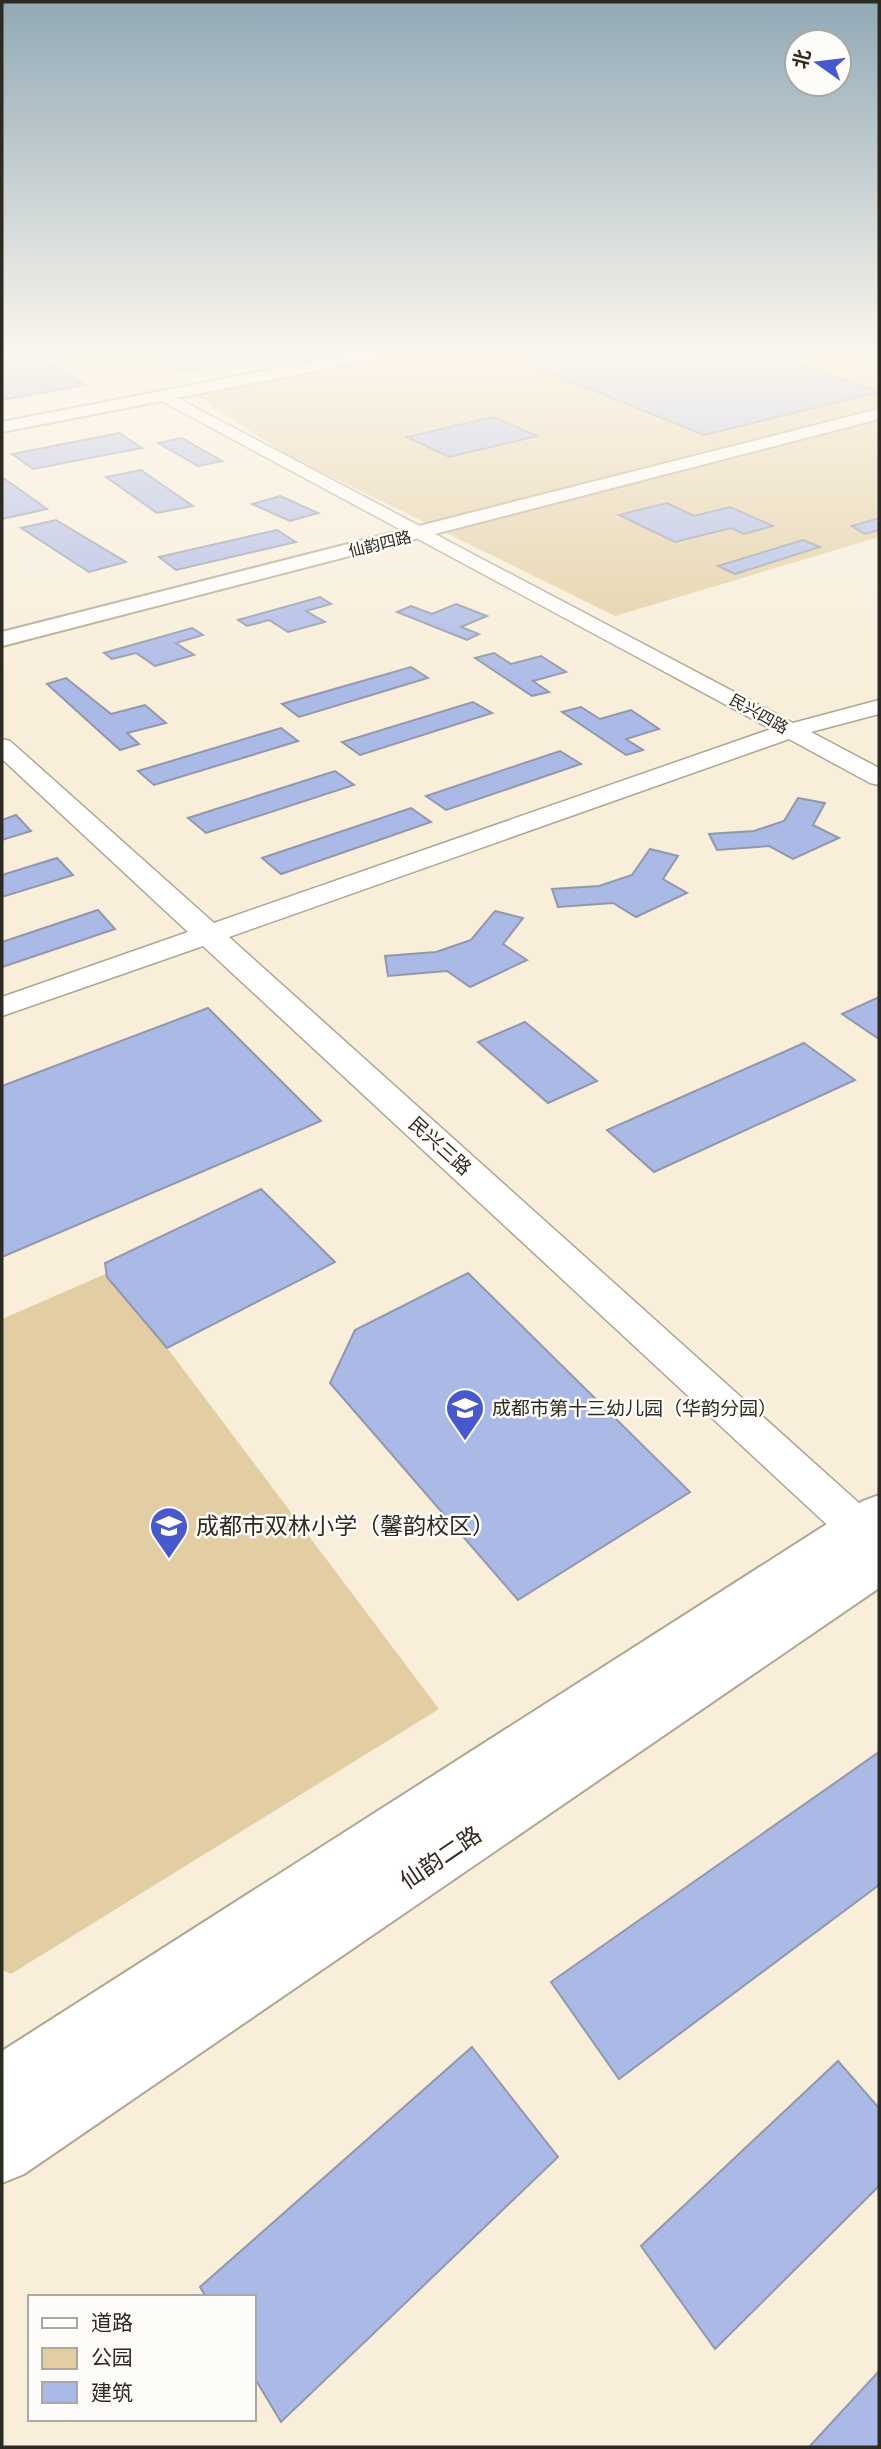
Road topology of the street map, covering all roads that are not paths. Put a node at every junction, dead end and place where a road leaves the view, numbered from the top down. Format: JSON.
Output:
{"nodes":[{"id":1,"x":293,"y":464,"type":"edge"},
{"id":2,"x":686,"y":464,"type":"edge"},
{"id":3,"x":423,"y":533,"type":"junction"},
{"id":4,"x":2,"y":639,"type":"edge"},
{"id":5,"x":879,"y":707,"type":"edge"},
{"id":6,"x":789,"y":731,"type":"junction"},
{"id":7,"x":2,"y":746,"type":"edge"},
{"id":8,"x":879,"y":778,"type":"edge"},
{"id":9,"x":207,"y":933,"type":"junction"},
{"id":10,"x":2,"y":1007,"type":"edge"},
{"id":11,"x":874,"y":1538,"type":"edge"},
{"id":12,"x":2,"y":2085,"type":"edge"},
{"id":13,"x":2,"y":2152,"type":"edge"}],
"edges":[{"from":1,"to":3,"type":"street","name":"民兴四路"},
{"from":2,"to":3,"type":"street","name":"仙韵四路"},
{"from":3,"to":4,"type":"street","name":"仙韵四路"},
{"from":3,"to":6,"type":"street","name":"民兴四路"},
{"from":5,"to":6,"type":"street"},
{"from":6,"to":8,"type":"street","name":"民兴四路"},
{"from":6,"to":9,"type":"street"},
{"from":7,"to":9,"type":"street","name":"民兴三路"},
{"from":9,"to":10,"type":"street"},
{"from":9,"to":11,"type":"street","name":"民兴三路"},
{"from":11,"to":12,"type":"street"},
{"from":11,"to":13,"type":"street","name":"仙韵二路"}]}
